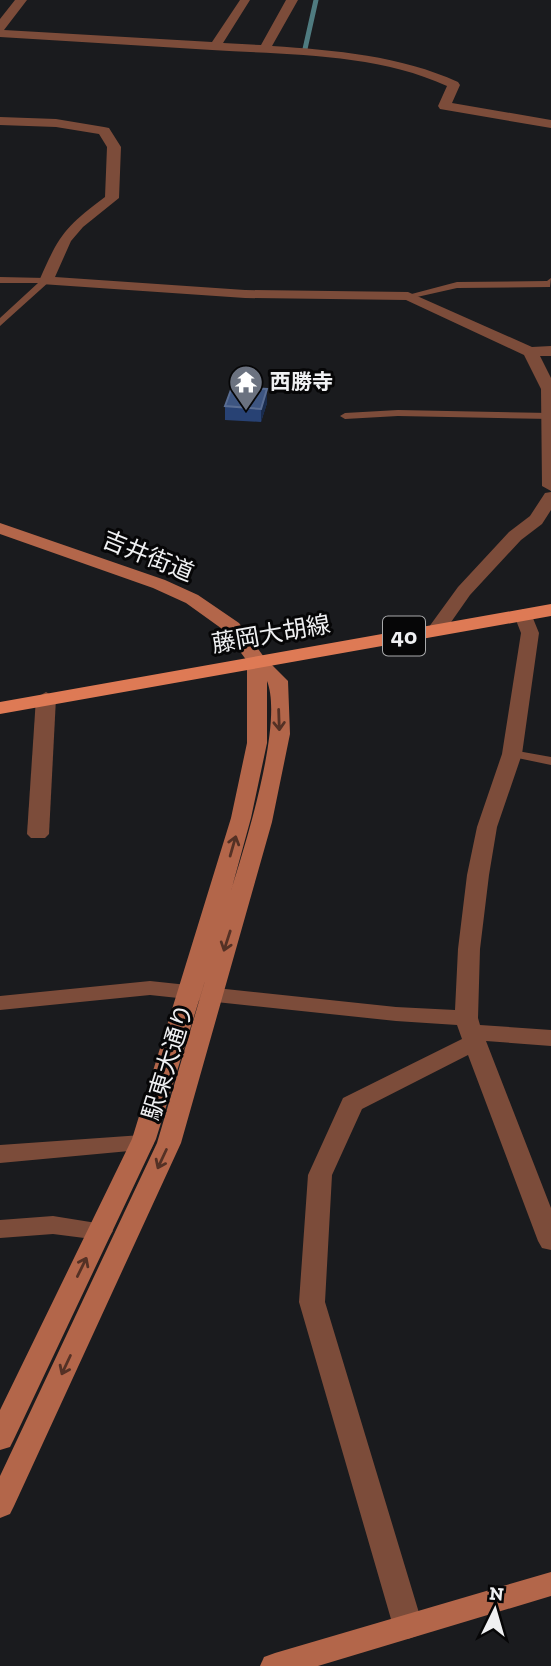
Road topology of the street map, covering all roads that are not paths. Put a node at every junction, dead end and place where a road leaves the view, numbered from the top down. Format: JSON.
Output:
{"nodes":[{"id":1,"x":3,"y":0,"type":"edge"},
{"id":2,"x":292,"y":0,"type":"edge"},
{"id":3,"x":20,"y":1,"type":"edge"},
{"id":4,"x":245,"y":1,"type":"edge"},
{"id":5,"x":0,"y":27,"type":"edge"},
{"id":6,"x":0,"y":33,"type":"edge"},
{"id":7,"x":215,"y":47,"type":"junction"},
{"id":8,"x":264,"y":50,"type":"junction"},
{"id":9,"x":0,"y":121,"type":"edge"},
{"id":10,"x":551,"y":124,"type":"edge"},
{"id":11,"x":0,"y":280,"type":"edge"},
{"id":12,"x":46,"y":281,"type":"junction"},
{"id":13,"x":551,"y":281,"type":"edge"},
{"id":14,"x":408,"y":296,"type":"junction"},
{"id":15,"x":0,"y":323,"type":"edge"},
{"id":16,"x":551,"y":351,"type":"edge"},
{"id":17,"x":530,"y":352,"type":"junction"},
{"id":18,"x":345,"y":415,"type":"dead end"},
{"id":19,"x":551,"y":427,"type":"edge"},
{"id":20,"x":551,"y":485,"type":"edge"},
{"id":21,"x":551,"y":498,"type":"edge"},
{"id":22,"x":0,"y":528,"type":"edge"},
{"id":23,"x":551,"y":610,"type":"edge"},
{"id":24,"x":523,"y":615,"type":"junction"},
{"id":25,"x":435,"y":631,"type":"junction"},
{"id":26,"x":257,"y":661,"type":"junction"},
{"id":27,"x":46,"y":698,"type":"junction"},
{"id":28,"x":0,"y":708,"type":"edge"},
{"id":29,"x":512,"y":754,"type":"junction"},
{"id":30,"x":551,"y":761,"type":"edge"},
{"id":31,"x":38,"y":834,"type":"dead end"},
{"id":32,"x":200,"y":994,"type":"junction"},
{"id":33,"x":0,"y":1003,"type":"edge"},
{"id":34,"x":471,"y":1031,"type":"junction"},
{"id":35,"x":551,"y":1038,"type":"edge"},
{"id":36,"x":142,"y":1143,"type":"junction"},
{"id":37,"x":0,"y":1154,"type":"edge"},
{"id":38,"x":0,"y":1229,"type":"edge"},
{"id":39,"x":100,"y":1231,"type":"junction"},
{"id":40,"x":551,"y":1241,"type":"edge"},
{"id":41,"x":0,"y":1438,"type":"edge"},
{"id":42,"x":0,"y":1506,"type":"edge"},
{"id":43,"x":551,"y":1584,"type":"edge"},
{"id":44,"x":408,"y":1626,"type":"junction"},
{"id":45,"x":275,"y":1666,"type":"edge"}],
"edges":[{"from":1,"to":3,"type":"street"},
{"from":2,"to":8,"type":"street"},
{"from":3,"to":5,"type":"street"},
{"from":4,"to":7,"type":"street"},
{"from":6,"to":7,"type":"street"},
{"from":7,"to":8,"type":"street"},
{"from":8,"to":10,"type":"street"},
{"from":9,"to":12,"type":"street"},
{"from":11,"to":12,"type":"lane"},
{"from":12,"to":14,"type":"street"},
{"from":12,"to":15,"type":"lane"},
{"from":13,"to":14,"type":"lane"},
{"from":14,"to":17,"type":"street"},
{"from":16,"to":17,"type":"street"},
{"from":17,"to":19,"type":"street"},
{"from":18,"to":19,"type":"lane"},
{"from":19,"to":20,"type":"street"},
{"from":21,"to":25,"type":"street"},
{"from":22,"to":26,"type":"street","name":"吉井街道"},
{"from":23,"to":24,"type":"main road","name":"藤岡大胡線","number":"40"},
{"from":24,"to":25,"type":"main road","name":"藤岡大胡線","number":"40"},
{"from":24,"to":29,"type":"street"},
{"from":25,"to":26,"type":"main road","name":"藤岡大胡線","number":"40"},
{"from":26,"to":27,"type":"main road","name":"藤岡大胡線","number":"40"},
{"from":26,"to":32,"type":"street","name":"吉井街道"},
{"from":27,"to":28,"type":"main road","name":"藤岡大胡線","number":"40"},
{"from":27,"to":31,"type":"street"},
{"from":29,"to":30,"type":"lane"},
{"from":29,"to":34,"type":"street"},
{"from":32,"to":33,"type":"street"},
{"from":32,"to":34,"type":"street"},
{"from":32,"to":36,"type":"street","name":"駅東大通り"},
{"from":32,"to":42,"type":"street","one_way":true},
{"from":34,"to":35,"type":"street"},
{"from":34,"to":40,"type":"street"},
{"from":34,"to":44,"type":"street"},
{"from":36,"to":37,"type":"street"},
{"from":36,"to":39,"type":"street","name":"駅東大通り"},
{"from":38,"to":39,"type":"street"},
{"from":41,"to":39,"type":"street","name":"駅東大通り","one_way":true},
{"from":43,"to":44,"type":"street"},
{"from":44,"to":45,"type":"street"}]}
